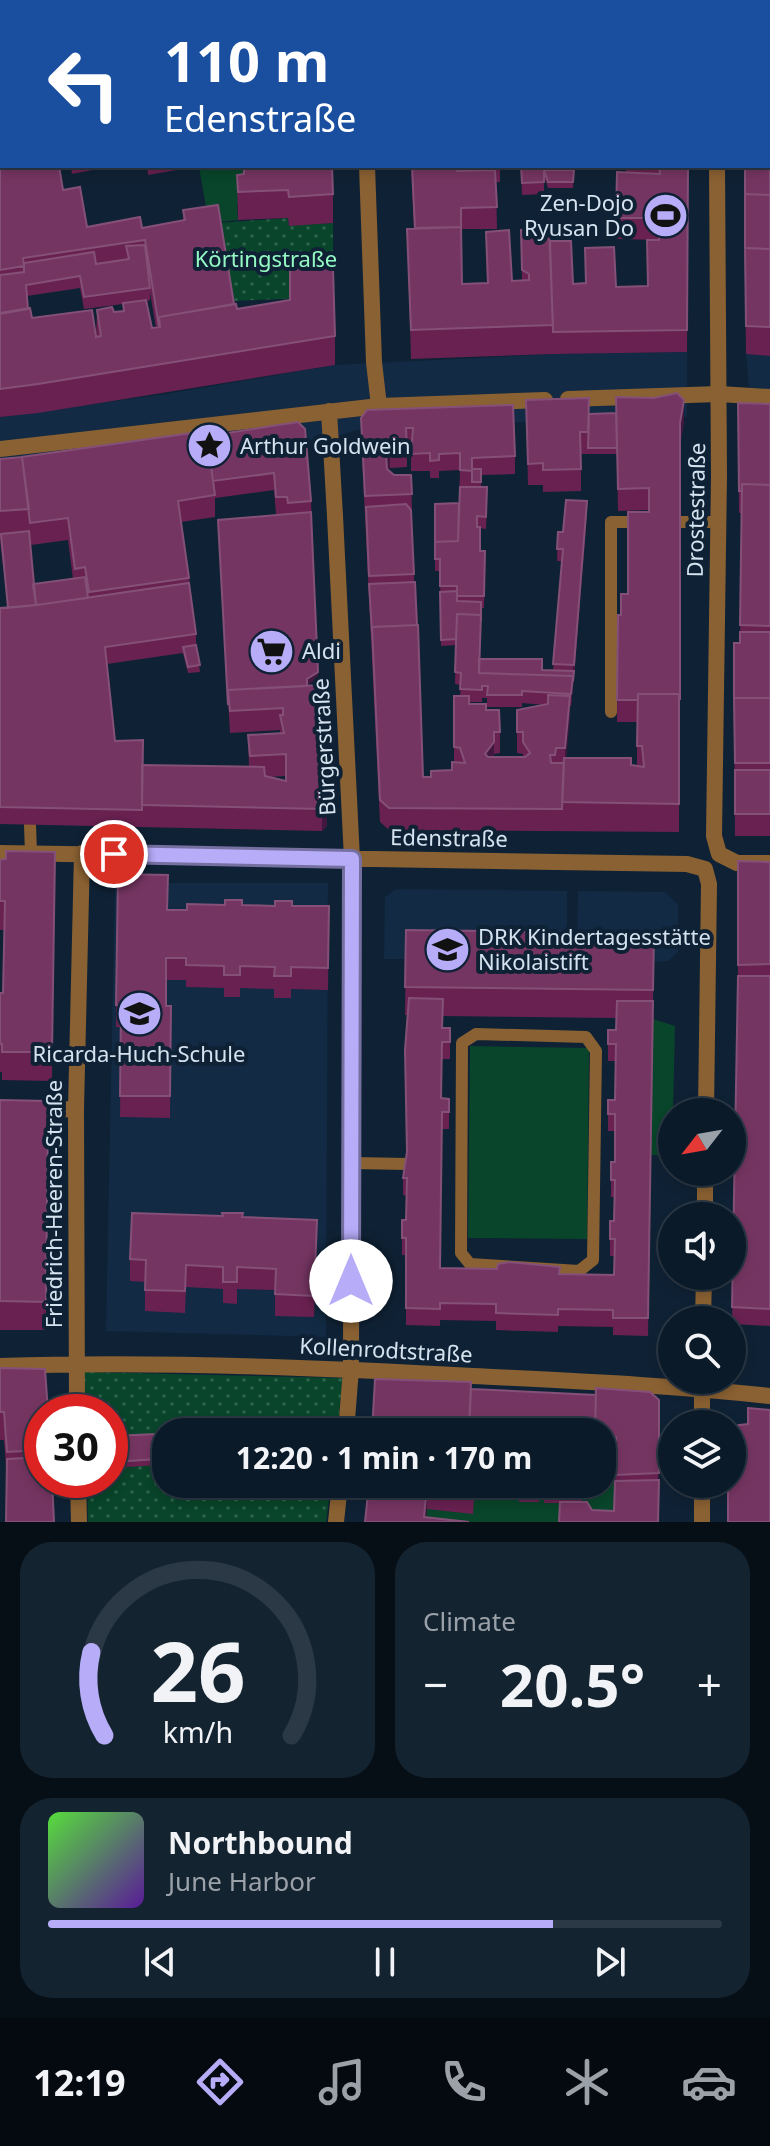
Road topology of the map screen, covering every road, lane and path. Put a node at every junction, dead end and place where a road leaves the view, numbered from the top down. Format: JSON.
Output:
{"nodes":[{"id":1,"x":367,"y":168,"type":"edge"},
{"id":2,"x":717,"y":168,"type":"edge"},
{"id":3,"x":719,"y":394,"type":"junction"},
{"id":4,"x":770,"y":397,"type":"edge"},
{"id":5,"x":379,"y":406,"type":"junction"},
{"id":6,"x":329,"y":411,"type":"junction"},
{"id":7,"x":0,"y":449,"type":"edge"},
{"id":8,"x":649,"y":522,"type":"edge"},
{"id":9,"x":680,"y":522,"type":"edge"},
{"id":10,"x":719,"y":522,"type":"junction"},
{"id":11,"x":611,"y":712,"type":"dead end"},
{"id":12,"x":30,"y":825,"type":"edge"},
{"id":13,"x":0,"y":853,"type":"edge"},
{"id":14,"x":31,"y":853,"type":"junction"},
{"id":15,"x":82,"y":853,"type":"junction"},
{"id":16,"x":352,"y":859,"type":"junction"},
{"id":17,"x":770,"y":863,"type":"edge"},
{"id":18,"x":706,"y":1098,"type":"edge"},
{"id":19,"x":76,"y":1109,"type":"junction"},
{"id":20,"x":0,"y":1111,"type":"edge"},
{"id":21,"x":352,"y":1163,"type":"junction"},
{"id":22,"x":407,"y":1164,"type":"edge"},
{"id":23,"x":461,"y":1253,"type":"joint"},
{"id":24,"x":76,"y":1363,"type":"junction"},
{"id":25,"x":0,"y":1366,"type":"edge"},
{"id":26,"x":351,"y":1369,"type":"junction"},
{"id":27,"x":658,"y":1382,"type":"edge"},
{"id":28,"x":746,"y":1392,"type":"edge"},
{"id":29,"x":77,"y":1394,"type":"edge"},
{"id":30,"x":770,"y":1396,"type":"edge"},
{"id":31,"x":347,"y":1418,"type":"edge"},
{"id":32,"x":78,"y":1498,"type":"edge"},
{"id":33,"x":339,"y":1498,"type":"edge"},
{"id":34,"x":702,"y":1498,"type":"edge"},
{"id":35,"x":79,"y":1522,"type":"edge"},
{"id":36,"x":336,"y":1522,"type":"edge"},
{"id":37,"x":702,"y":1522,"type":"edge"}],
"edges":[{"from":1,"to":5,"type":"street"},
{"from":2,"to":3,"type":"street","name":"Drostestraße"},
{"from":3,"to":4,"type":"street"},
{"from":3,"to":5,"type":"street"},
{"from":3,"to":10,"type":"street","name":"Drostestraße"},
{"from":5,"to":6,"type":"street"},
{"from":6,"to":7,"type":"street"},
{"from":6,"to":16,"type":"street","name":"Bürgerstraße"},
{"from":8,"to":11,"type":"lane"},
{"from":9,"to":10,"type":"lane"},
{"from":10,"to":17,"type":"street","name":"Drostestraße"},
{"from":12,"to":14,"type":"lane"},
{"from":13,"to":14,"type":"street","name":"Edenstraße"},
{"from":14,"to":15,"type":"street","name":"Edenstraße"},
{"from":15,"to":16,"type":"street","name":"Edenstraße"},
{"from":15,"to":19,"type":"street","name":"Friedrich-Heeren-Straße"},
{"from":16,"to":18,"type":"street","name":"Edenstraße"},
{"from":16,"to":21,"type":"street","name":"Bürgerstraße"},
{"from":19,"to":20,"type":"street"},
{"from":19,"to":24,"type":"street","name":"Friedrich-Heeren-Straße"},
{"from":21,"to":22,"type":"lane"},
{"from":21,"to":26,"type":"street","name":"Bürgerstraße"},
{"from":23,"to":23,"type":"lane"},
{"from":24,"to":25,"type":"street","name":"Kollenrodtstraße"},
{"from":24,"to":26,"type":"street","name":"Kollenrodtstraße"},
{"from":24,"to":29,"type":"street","name":"Friedrich-Heeren-Straße"},
{"from":26,"to":27,"type":"street","name":"Kollenrodtstraße"},
{"from":26,"to":31,"type":"street","name":"Bürgerstraße"},
{"from":28,"to":30,"type":"street","name":"Kollenrodtstraße"},
{"from":32,"to":35,"type":"street"},
{"from":33,"to":36,"type":"street"},
{"from":34,"to":37,"type":"street"}]}
